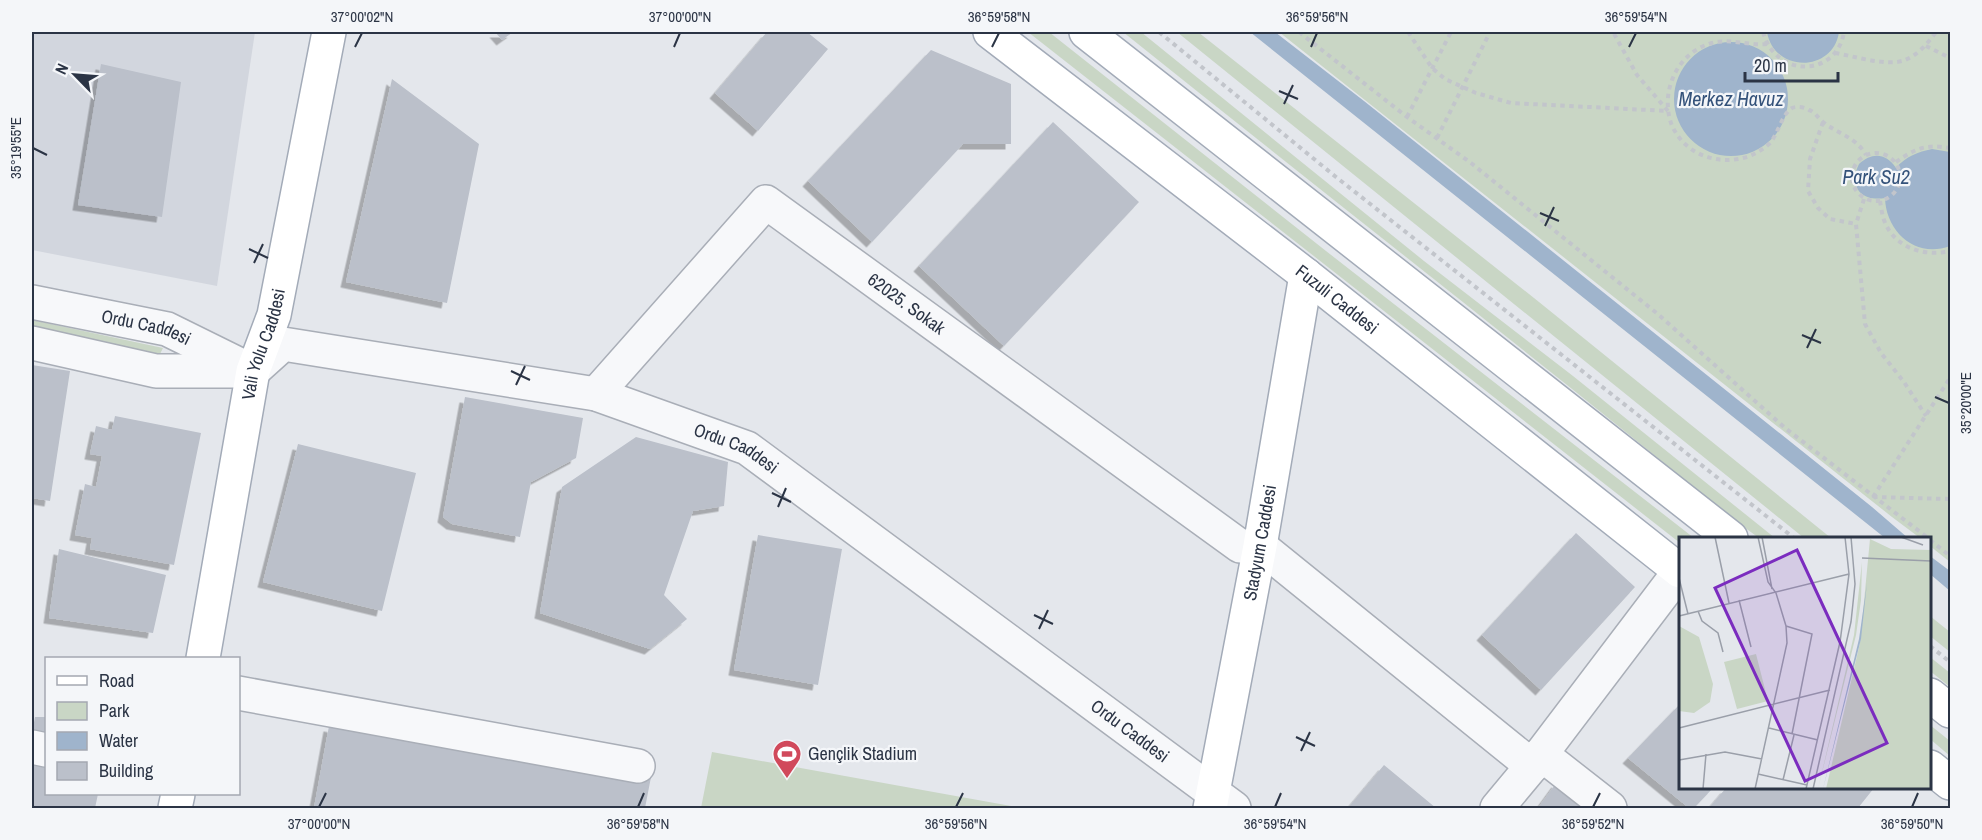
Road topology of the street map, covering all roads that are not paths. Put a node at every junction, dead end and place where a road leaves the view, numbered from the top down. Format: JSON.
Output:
{"nodes":[{"id":1,"x":329,"y":32,"type":"edge"},
{"id":2,"x":990,"y":32,"type":"edge"},
{"id":3,"x":1086,"y":32,"type":"edge"},
{"id":4,"x":1306,"y":275,"type":"junction"},
{"id":5,"x":32,"y":302,"type":"edge"},
{"id":6,"x":32,"y":343,"type":"edge"},
{"id":7,"x":253,"y":371,"type":"junction"},
{"id":8,"x":597,"y":394,"type":"junction"},
{"id":9,"x":1730,"y":537,"type":"edge"},
{"id":10,"x":1260,"y":546,"type":"junction"},
{"id":11,"x":1679,"y":570,"type":"edge"},
{"id":12,"x":1679,"y":572,"type":"edge"},
{"id":13,"x":203,"y":657,"type":"edge"},
{"id":14,"x":240,"y":693,"type":"edge"},
{"id":15,"x":1931,"y":696,"type":"edge"},
{"id":16,"x":1950,"y":711,"type":"edge"},
{"id":17,"x":1536,"y":760,"type":"junction"},
{"id":18,"x":638,"y":766,"type":"dead end"},
{"id":19,"x":1931,"y":769,"type":"edge"},
{"id":20,"x":1950,"y":783,"type":"edge"},
{"id":21,"x":1219,"y":803,"type":"edge"},
{"id":22,"x":1497,"y":808,"type":"edge"},
{"id":23,"x":1610,"y":808,"type":"edge"}],
"edges":[{"from":1,"to":7,"type":"main road","name":"Vali Yolu Caddesi"},
{"from":2,"to":4,"type":"main road","name":"Fuzuli Caddesi"},
{"from":3,"to":9,"type":"main road"},
{"from":4,"to":10,"type":"main road","name":"Stadyum Caddesi"},
{"from":4,"to":11,"type":"main road","name":"Fuzuli Caddesi"},
{"from":5,"to":7,"type":"street","name":"Ordu Caddesi"},
{"from":6,"to":7,"type":"street","name":"Ordu Caddesi"},
{"from":7,"to":8,"type":"street","name":"Ordu Caddesi"},
{"from":7,"to":13,"type":"main road","name":"Vali Yolu Caddesi"},
{"from":8,"to":10,"type":"street","name":"62025. Sokak"},
{"from":8,"to":21,"type":"street","name":"Ordu Caddesi"},
{"from":10,"to":17,"type":"street"},
{"from":10,"to":21,"type":"main road","name":"Stadyum Caddesi"},
{"from":12,"to":17,"type":"street"},
{"from":14,"to":18,"type":"street"},
{"from":15,"to":16,"type":"main road"},
{"from":17,"to":22,"type":"street"},
{"from":17,"to":23,"type":"street"},
{"from":19,"to":20,"type":"main road"}]}
